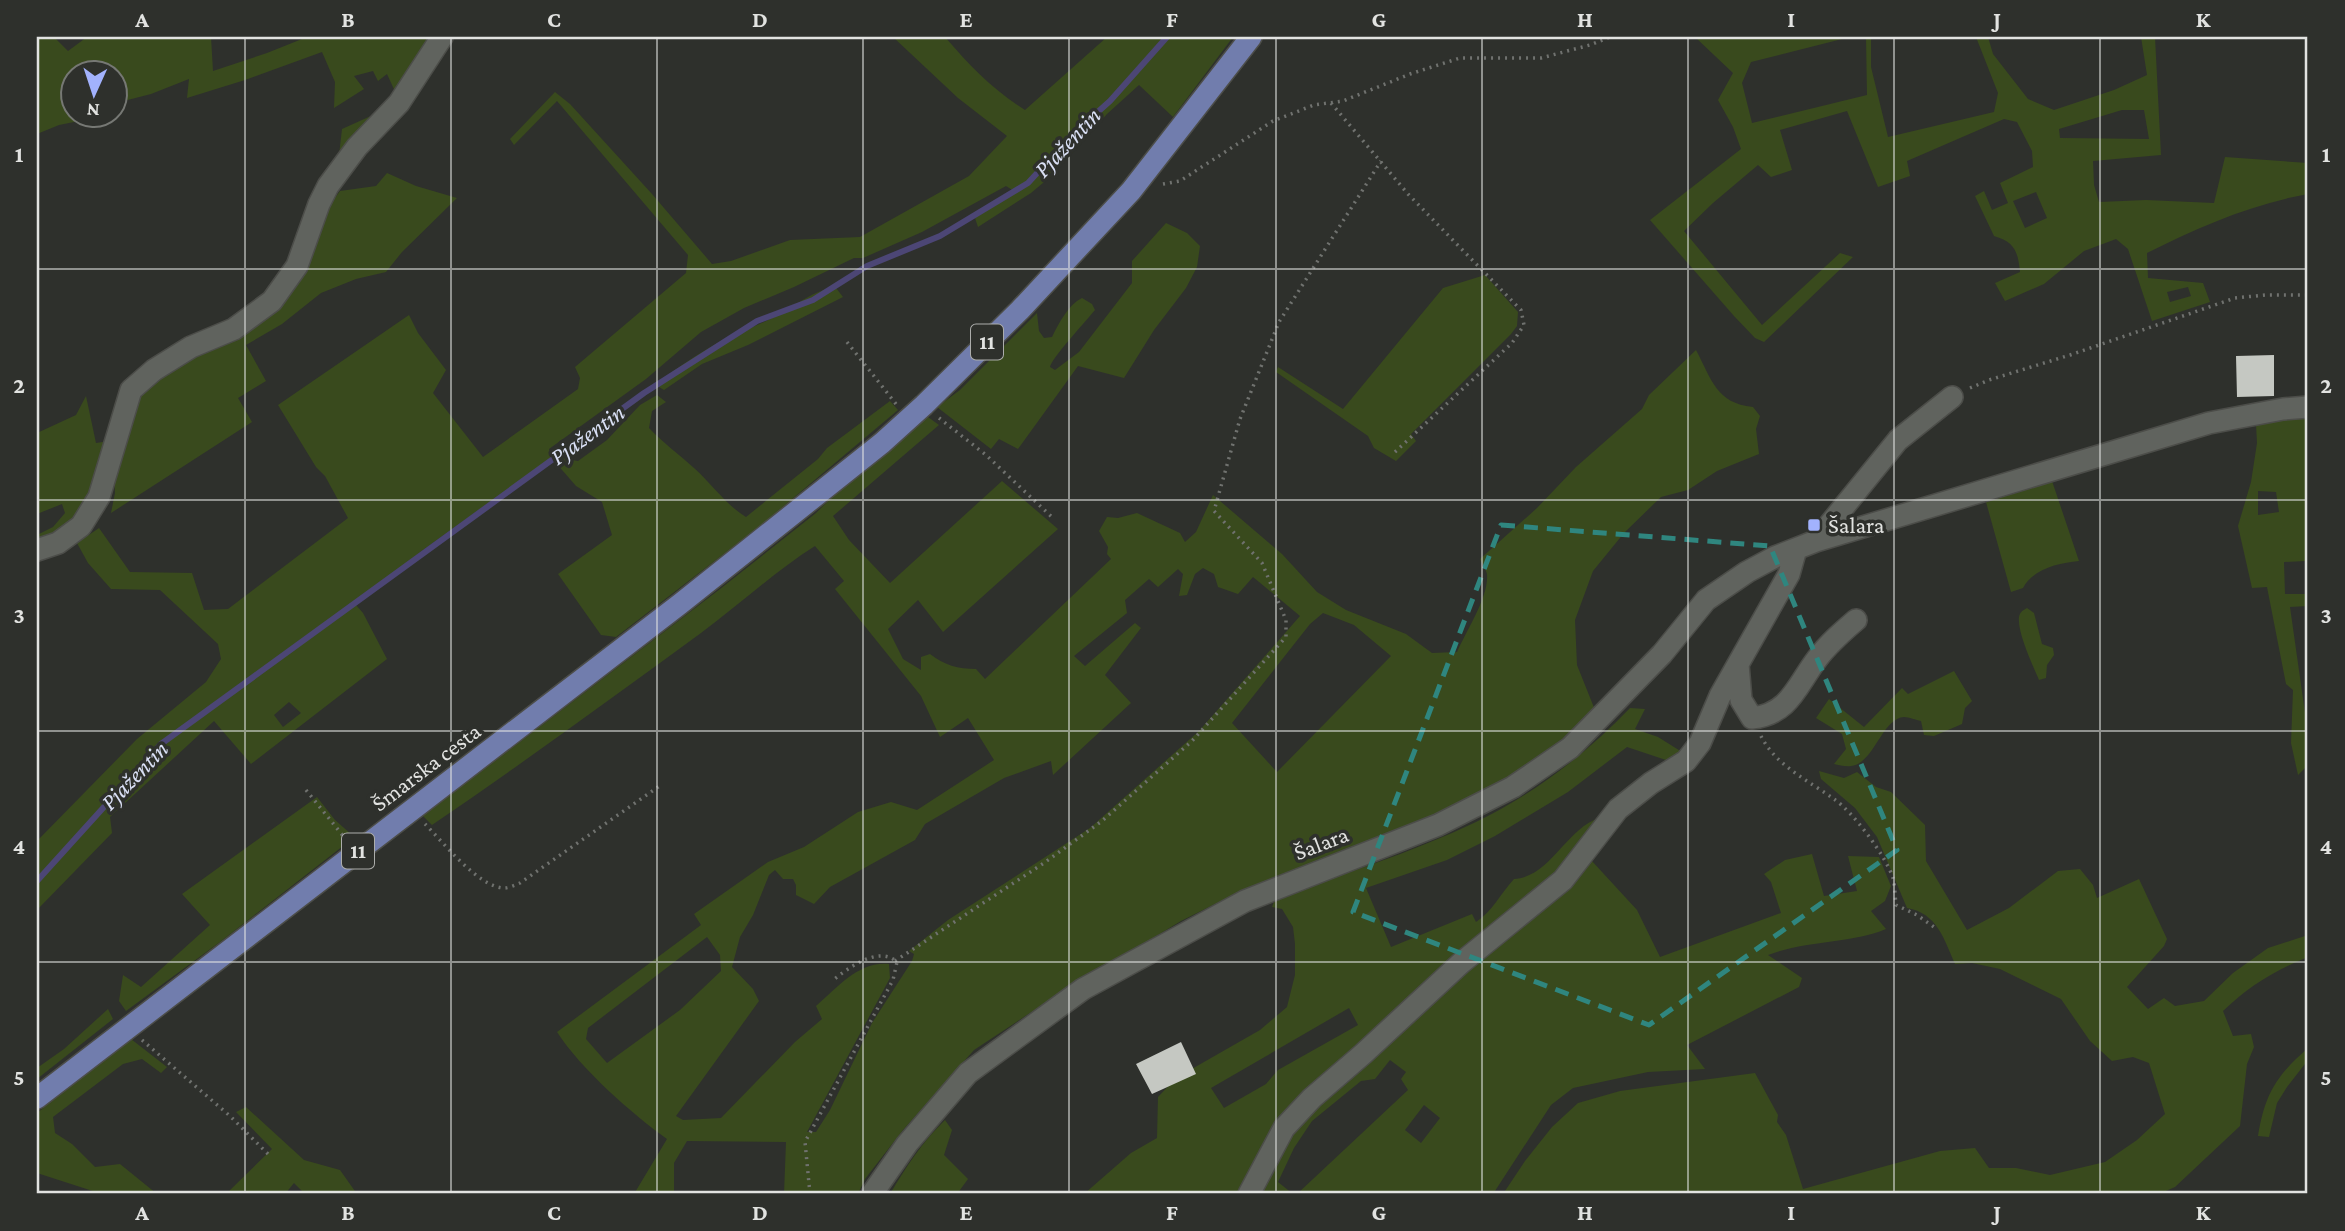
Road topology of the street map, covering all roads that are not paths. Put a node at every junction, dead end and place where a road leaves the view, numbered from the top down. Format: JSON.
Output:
{"nodes":[{"id":1,"x":442,"y":37,"type":"edge"},
{"id":2,"x":1251,"y":37,"type":"edge"},
{"id":3,"x":1952,"y":397,"type":"road end"},
{"id":4,"x":2308,"y":407,"type":"edge"},
{"id":5,"x":1806,"y":545,"type":"junction"},
{"id":6,"x":37,"y":550,"type":"edge"},
{"id":7,"x":1856,"y":620,"type":"dead end"},
{"id":8,"x":1738,"y":664,"type":"junction"},
{"id":9,"x":37,"y":1098,"type":"edge"},
{"id":10,"x":872,"y":1194,"type":"edge"},
{"id":11,"x":1249,"y":1194,"type":"edge"}],
"edges":[{"from":1,"to":6,"type":"street"},
{"from":2,"to":9,"type":"main road","name":"Šmarska cesta","number":"11"},
{"from":3,"to":5,"type":"street"},
{"from":4,"to":5,"type":"street","name":"Šalara"},
{"from":5,"to":8,"type":"street"},
{"from":5,"to":10,"type":"street","name":"Šalara"},
{"from":7,"to":8,"type":"street"},
{"from":8,"to":11,"type":"street"}]}
